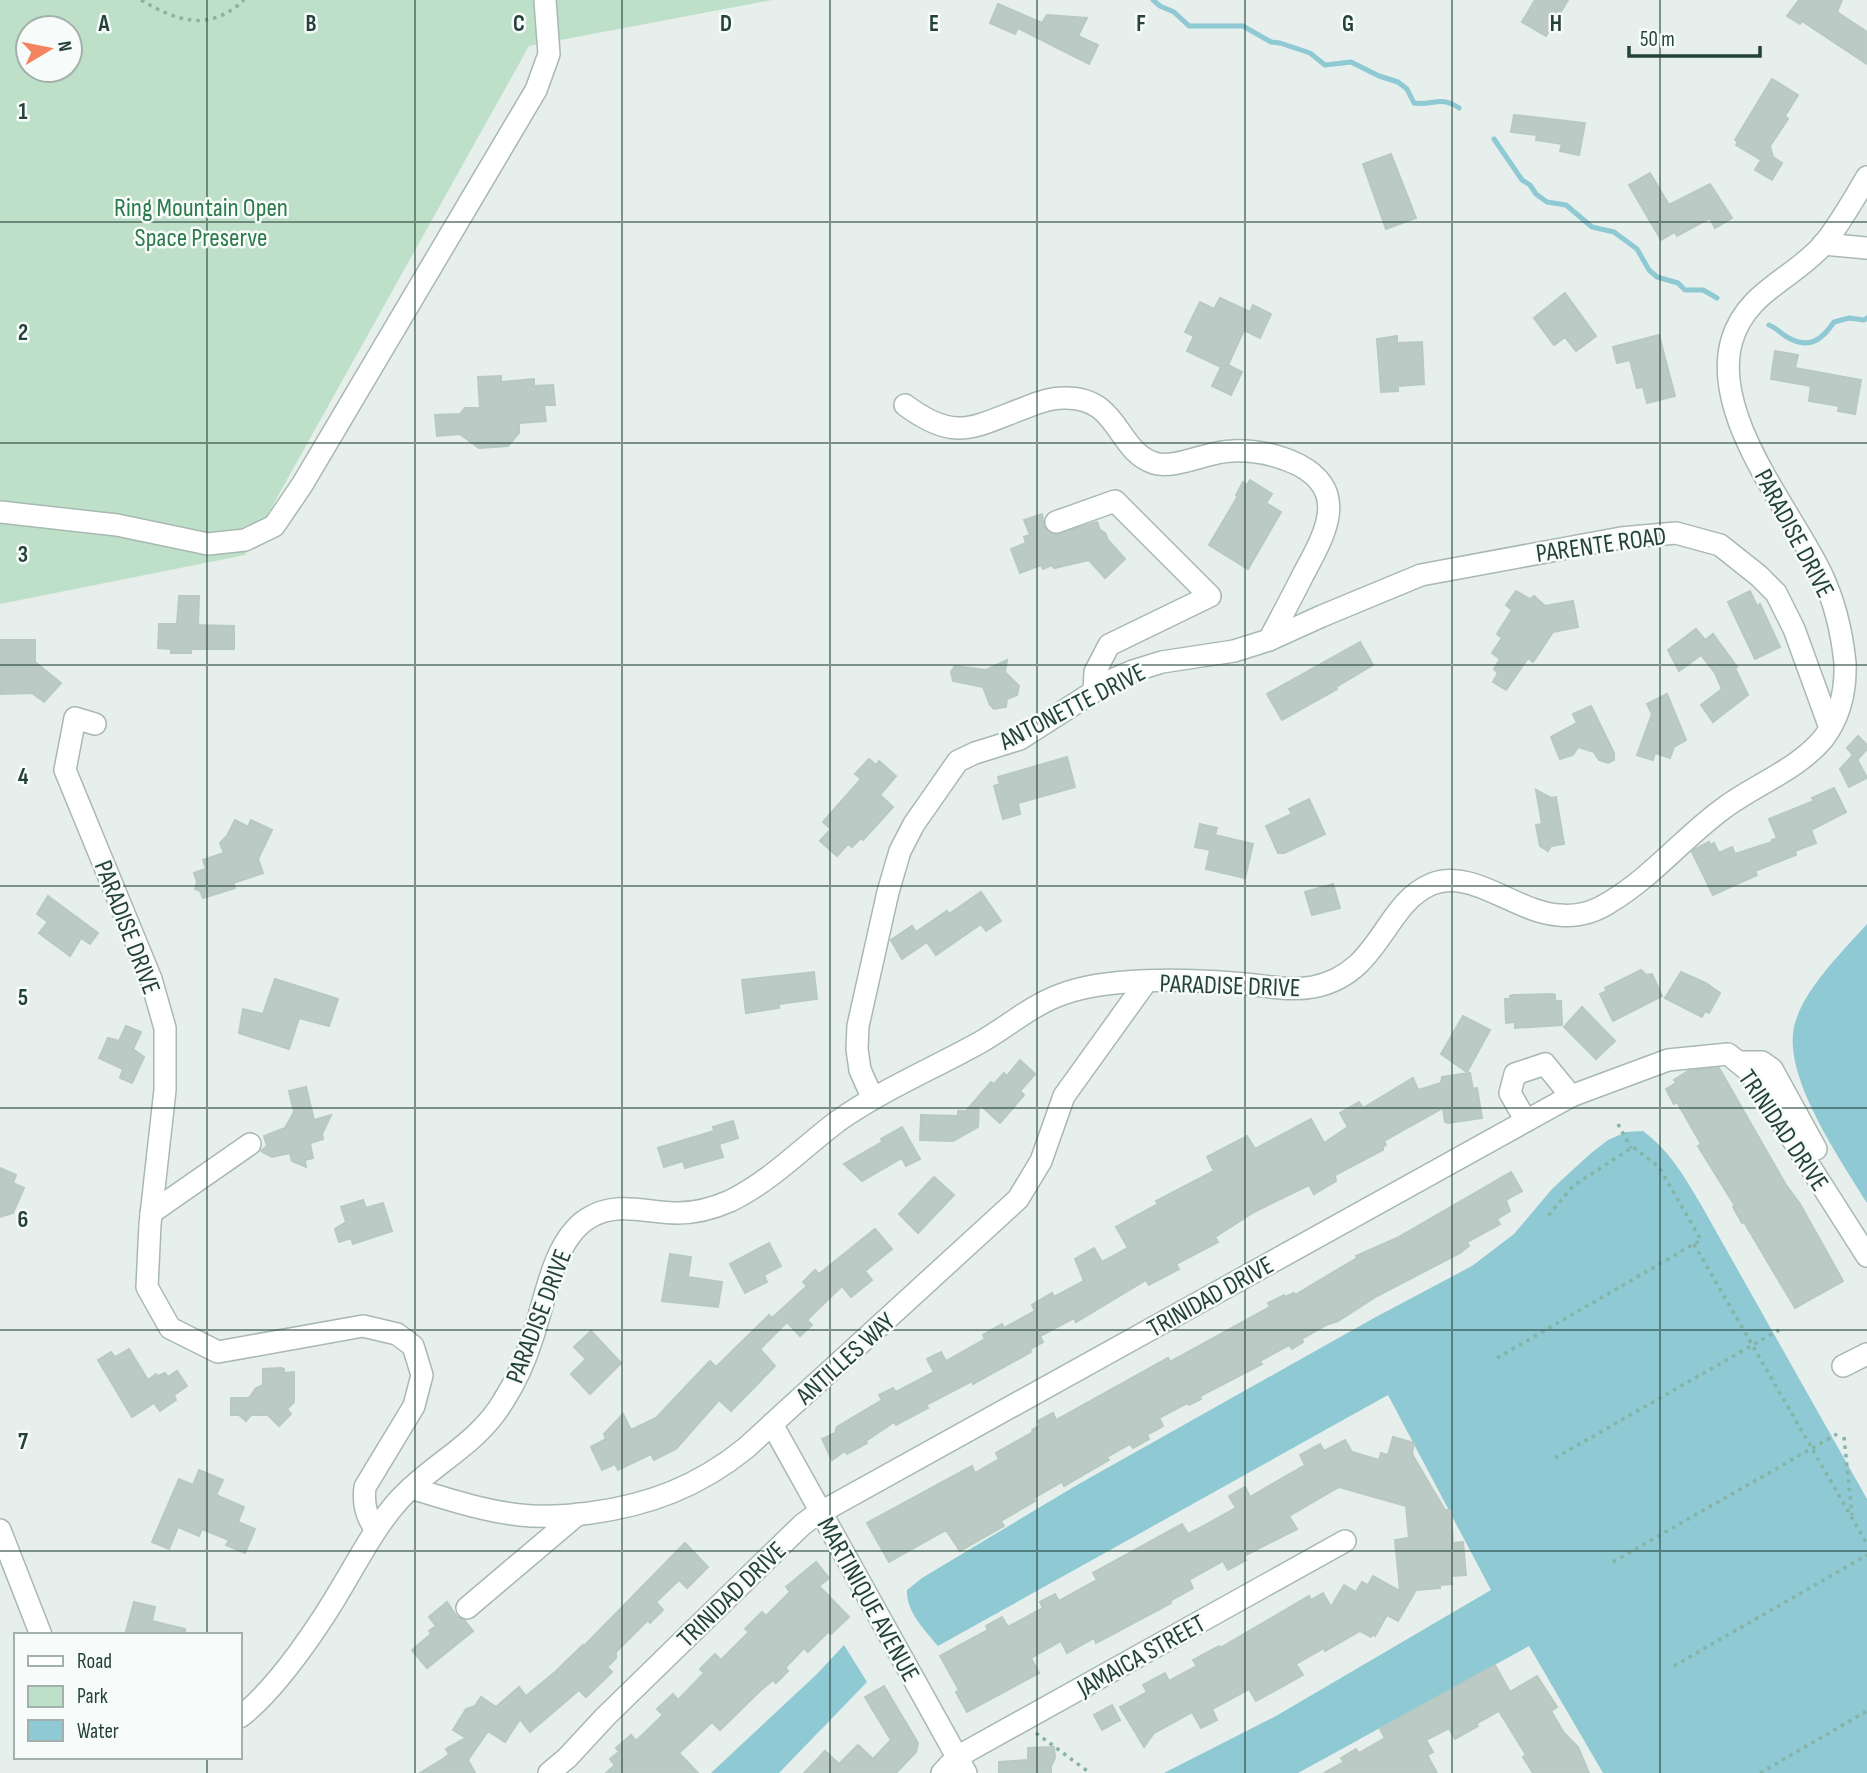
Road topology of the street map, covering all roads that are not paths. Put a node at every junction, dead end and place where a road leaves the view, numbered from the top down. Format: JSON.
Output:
{"nodes":[{"id":1,"x":545,"y":0,"type":"edge"},
{"id":2,"x":1867,"y":177,"type":"edge"},
{"id":3,"x":1824,"y":244,"type":"junction"},
{"id":4,"x":1867,"y":248,"type":"edge"},
{"id":5,"x":905,"y":405,"type":"dead end"},
{"id":6,"x":0,"y":512,"type":"edge"},
{"id":7,"x":1056,"y":522,"type":"dead end"},
{"id":8,"x":1410,"y":578,"type":"joint"},
{"id":9,"x":1269,"y":640,"type":"junction"},
{"id":10,"x":1094,"y":691,"type":"junction"},
{"id":11,"x":95,"y":724,"type":"dead end"},
{"id":12,"x":1830,"y":728,"type":"junction"},
{"id":13,"x":1146,"y":982,"type":"junction"},
{"id":14,"x":1738,"y":1062,"type":"junction"},
{"id":15,"x":1571,"y":1096,"type":"junction"},
{"id":16,"x":873,"y":1099,"type":"junction"},
{"id":17,"x":1525,"y":1121,"type":"junction"},
{"id":18,"x":250,"y":1144,"type":"dead end"},
{"id":19,"x":151,"y":1213,"type":"junction"},
{"id":20,"x":1867,"y":1233,"type":"edge"},
{"id":21,"x":1867,"y":1256,"type":"edge"},
{"id":22,"x":1867,"y":1354,"type":"edge"},
{"id":23,"x":1843,"y":1366,"type":"dead end"},
{"id":24,"x":772,"y":1424,"type":"junction"},
{"id":25,"x":411,"y":1488,"type":"junction"},
{"id":26,"x":821,"y":1512,"type":"junction"},
{"id":27,"x":578,"y":1514,"type":"junction"},
{"id":28,"x":0,"y":1530,"type":"edge"},
{"id":29,"x":376,"y":1531,"type":"junction"},
{"id":30,"x":1345,"y":1541,"type":"dead end"},
{"id":31,"x":467,"y":1608,"type":"dead end"},
{"id":32,"x":40,"y":1633,"type":"edge"},
{"id":33,"x":242,"y":1715,"type":"edge"},
{"id":34,"x":962,"y":1765,"type":"edge"},
{"id":35,"x":549,"y":1773,"type":"edge"},
{"id":36,"x":942,"y":1773,"type":"edge"}],
"edges":[{"from":1,"to":6,"type":"street"},
{"from":2,"to":3,"type":"street","name":"PARADISE DRIVE"},
{"from":3,"to":4,"type":"street"},
{"from":3,"to":12,"type":"street","name":"PARADISE DRIVE"},
{"from":5,"to":9,"type":"street"},
{"from":7,"to":10,"type":"street"},
{"from":8,"to":9,"type":"street","name":"ANTONETTE DRIVE"},
{"from":8,"to":12,"type":"street","name":"PARENTE ROAD"},
{"from":9,"to":10,"type":"street","name":"ANTONETTE DRIVE"},
{"from":10,"to":16,"type":"street","name":"ANTONETTE DRIVE"},
{"from":11,"to":19,"type":"street","name":"PARADISE DRIVE"},
{"from":12,"to":13,"type":"street","name":"PARADISE DRIVE"},
{"from":13,"to":16,"type":"street","name":"PARADISE DRIVE"},
{"from":13,"to":24,"type":"street","name":"ANTILLES WAY"},
{"from":14,"to":15,"type":"street","name":"TRINIDAD DRIVE"},
{"from":14,"to":20,"type":"street"},
{"from":14,"to":21,"type":"street","name":"TRINIDAD DRIVE"},
{"from":15,"to":17,"type":"street","name":"TRINIDAD DRIVE"},
{"from":15,"to":17,"type":"street"},
{"from":16,"to":25,"type":"street","name":"PARADISE DRIVE"},
{"from":17,"to":26,"type":"street","name":"TRINIDAD DRIVE"},
{"from":18,"to":19,"type":"street"},
{"from":19,"to":29,"type":"street","name":"PARADISE DRIVE"},
{"from":22,"to":23,"type":"street"},
{"from":24,"to":26,"type":"street","name":"MARTINIQUE AVENUE"},
{"from":24,"to":27,"type":"street","name":"ANTILLES WAY"},
{"from":25,"to":27,"type":"street","name":"ANTILLES WAY"},
{"from":25,"to":29,"type":"street","name":"PARADISE DRIVE"},
{"from":26,"to":34,"type":"street","name":"MARTINIQUE AVENUE"},
{"from":26,"to":35,"type":"street","name":"TRINIDAD DRIVE"},
{"from":27,"to":31,"type":"street"},
{"from":28,"to":32,"type":"street"},
{"from":29,"to":33,"type":"street","name":"PARADISE DRIVE"},
{"from":30,"to":34,"type":"street","name":"JAMAICA STREET"},
{"from":34,"to":36,"type":"street","name":"JAMAICA STREET"}]}
